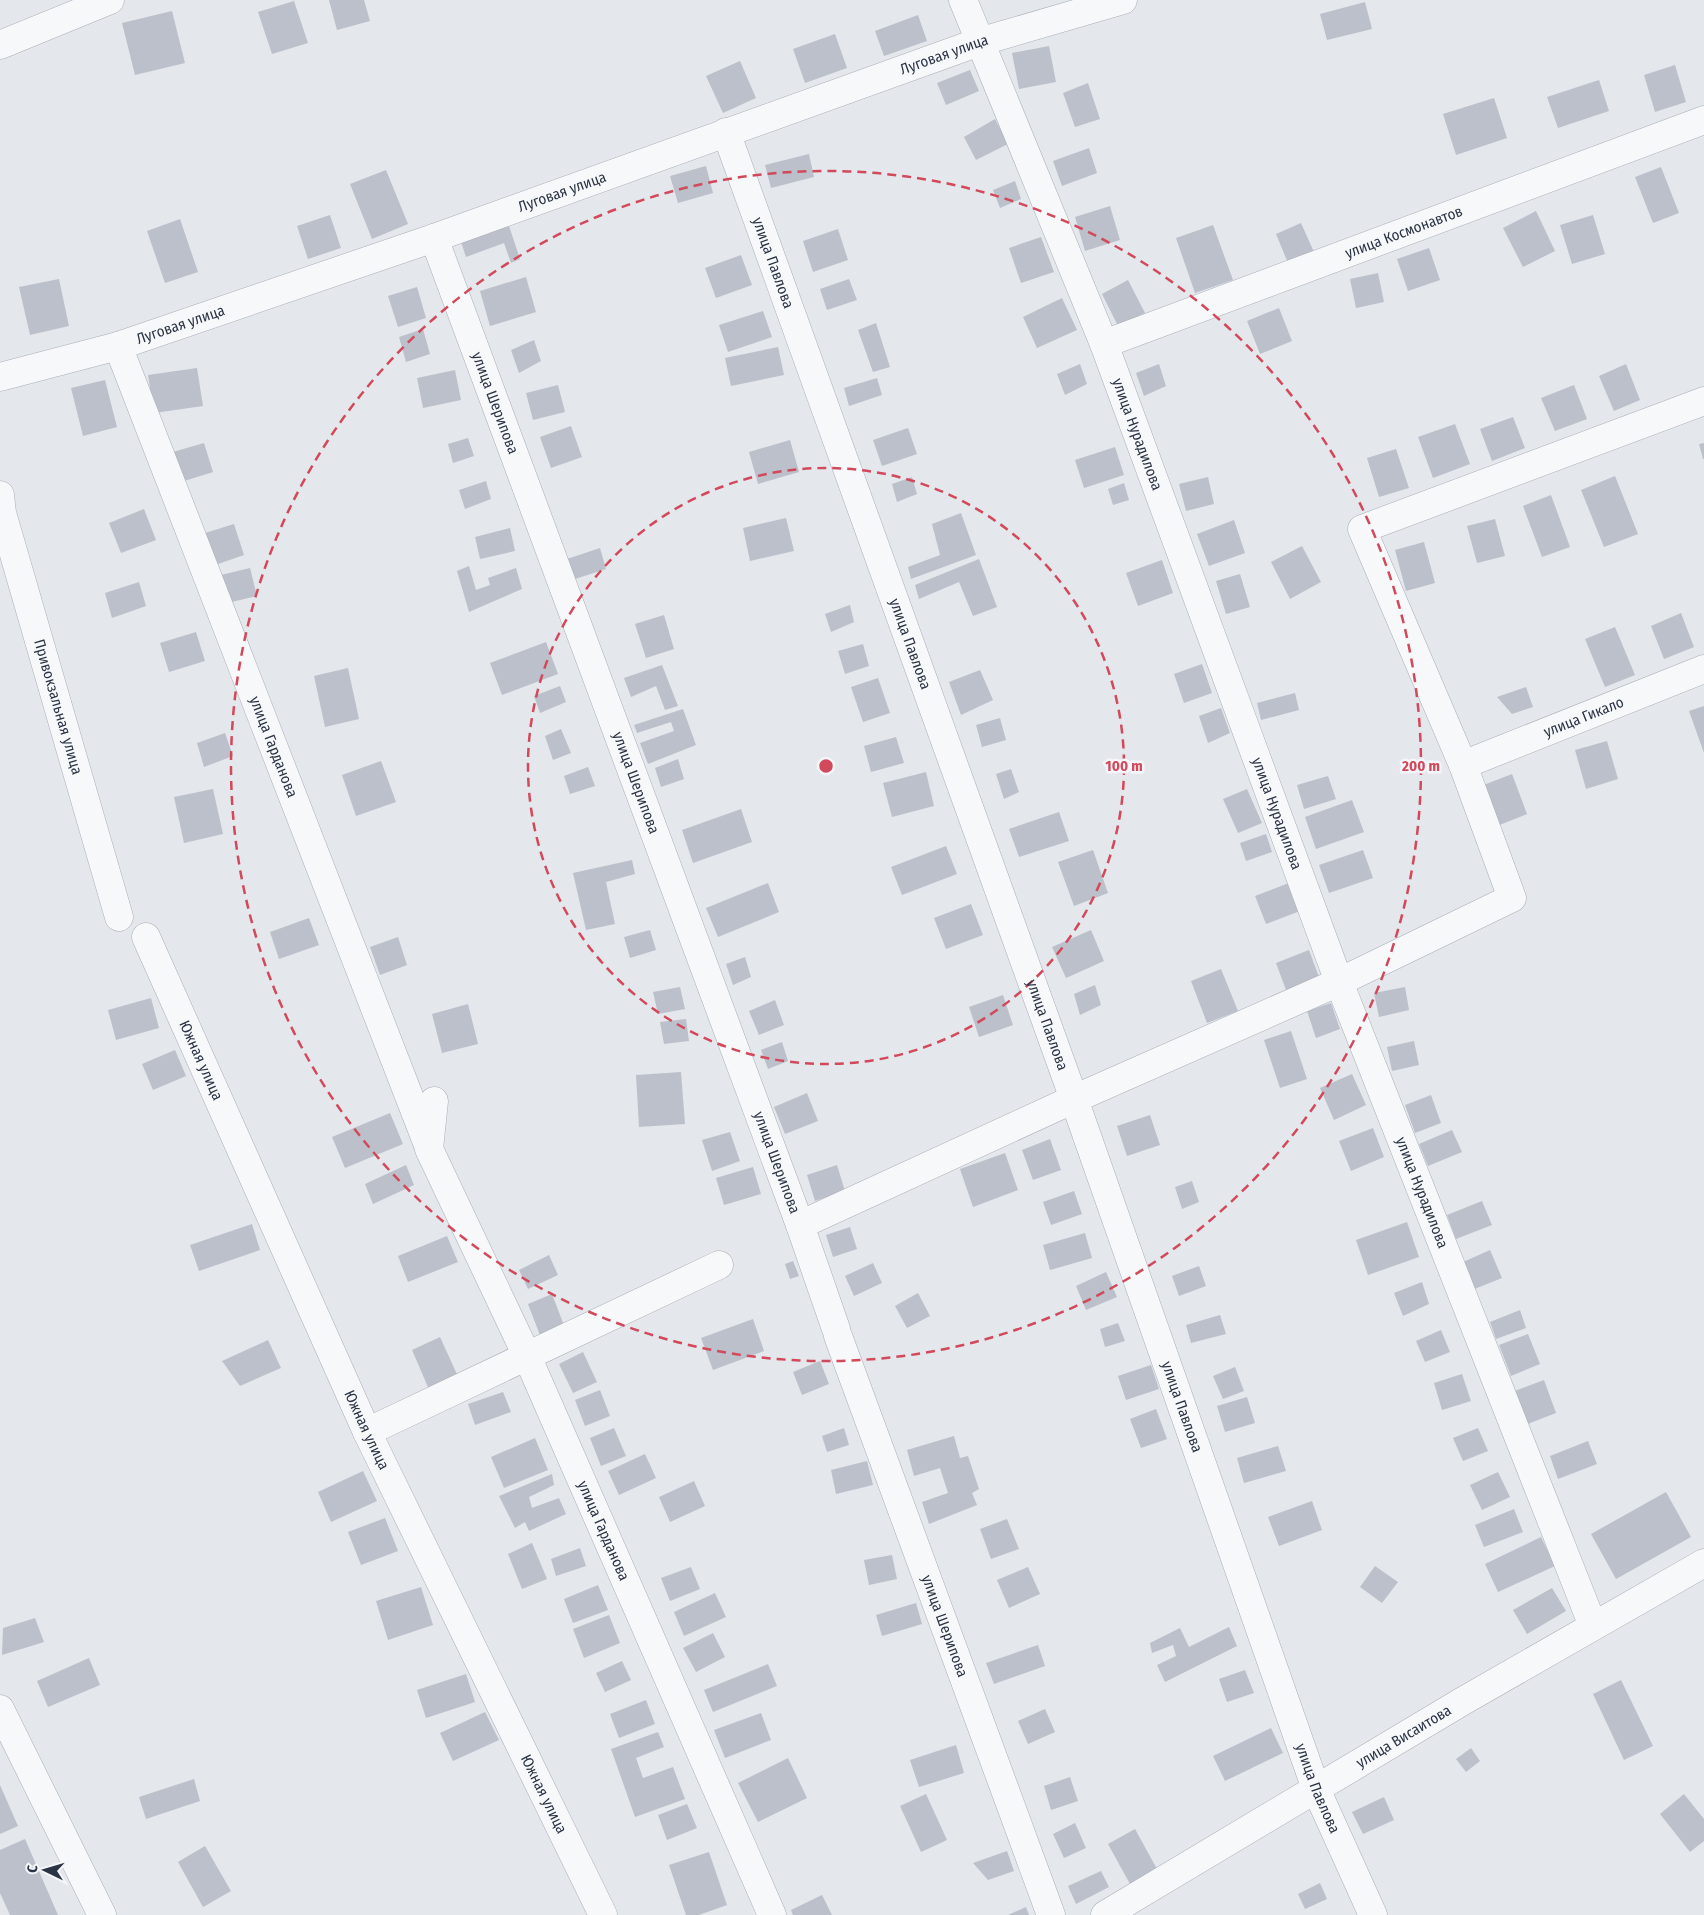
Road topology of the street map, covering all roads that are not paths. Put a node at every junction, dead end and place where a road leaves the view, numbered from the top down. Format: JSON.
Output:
{"nodes":[{"id":1,"x":110,"y":0,"type":"edge"},
{"id":2,"x":964,"y":0,"type":"edge"},
{"id":3,"x":1123,"y":0,"type":"edge"},
{"id":4,"x":979,"y":42,"type":"junction"},
{"id":5,"x":0,"y":45,"type":"edge"},
{"id":6,"x":1704,"y":120,"type":"edge"},
{"id":7,"x":726,"y":132,"type":"junction"},
{"id":8,"x":434,"y":238,"type":"junction"},
{"id":9,"x":1104,"y":344,"type":"junction"},
{"id":10,"x":118,"y":346,"type":"junction"},
{"id":11,"x":0,"y":377,"type":"edge"},
{"id":12,"x":1704,"y":401,"type":"edge"},
{"id":13,"x":0,"y":495,"type":"edge"},
{"id":14,"x":1704,"y":669,"type":"edge"},
{"id":15,"x":1463,"y":765,"type":"junction"},
{"id":16,"x":119,"y":917,"type":"dead end"},
{"id":17,"x":146,"y":937,"type":"dead end"},
{"id":18,"x":1339,"y":982,"type":"junction"},
{"id":19,"x":1074,"y":1099,"type":"junction"},
{"id":20,"x":434,"y":1101,"type":"dead end"},
{"id":21,"x":429,"y":1148,"type":"junction"},
{"id":22,"x":800,"y":1225,"type":"junction"},
{"id":23,"x":719,"y":1265,"type":"dead end"},
{"id":24,"x":527,"y":1356,"type":"junction"},
{"id":25,"x":367,"y":1432,"type":"junction"},
{"id":26,"x":1704,"y":1562,"type":"edge"},
{"id":27,"x":1593,"y":1626,"type":"junction"},
{"id":28,"x":0,"y":1709,"type":"edge"},
{"id":29,"x":1316,"y":1788,"type":"junction"},
{"id":30,"x":102,"y":1915,"type":"edge"},
{"id":31,"x":603,"y":1915,"type":"edge"},
{"id":32,"x":772,"y":1915,"type":"edge"},
{"id":33,"x":1051,"y":1915,"type":"edge"},
{"id":34,"x":1105,"y":1915,"type":"edge"},
{"id":35,"x":1373,"y":1915,"type":"edge"}],
"edges":[{"from":1,"to":5,"type":"street"},
{"from":2,"to":4,"type":"street","name":"улица Нурадилова"},
{"from":3,"to":4,"type":"street","name":"Луговая улица"},
{"from":4,"to":7,"type":"street","name":"Луговая улица"},
{"from":4,"to":9,"type":"street","name":"улица Нурадилова"},
{"from":6,"to":9,"type":"street","name":"улица Космонавтов"},
{"from":7,"to":8,"type":"street","name":"Луговая улица"},
{"from":7,"to":19,"type":"street","name":"улица Павлова"},
{"from":8,"to":10,"type":"street","name":"Луговая улица"},
{"from":8,"to":22,"type":"street","name":"улица Шерипова"},
{"from":9,"to":18,"type":"street","name":"улица Нурадилова"},
{"from":10,"to":11,"type":"street","name":"Луговая улица"},
{"from":10,"to":21,"type":"street","name":"улица Гарданова"},
{"from":12,"to":15,"type":"street"},
{"from":13,"to":16,"type":"street","name":"Привокзальная улица"},
{"from":14,"to":15,"type":"street","name":"улица Гикало"},
{"from":15,"to":18,"type":"street"},
{"from":17,"to":25,"type":"street","name":"Южная улица"},
{"from":18,"to":19,"type":"street"},
{"from":18,"to":27,"type":"street","name":"улица Нурадилова"},
{"from":19,"to":22,"type":"street"},
{"from":19,"to":29,"type":"street","name":"улица Павлова"},
{"from":20,"to":21,"type":"street"},
{"from":21,"to":24,"type":"street","name":"улица Гарданова"},
{"from":22,"to":33,"type":"street","name":"улица Шерипова"},
{"from":23,"to":24,"type":"street"},
{"from":24,"to":25,"type":"street"},
{"from":24,"to":32,"type":"street","name":"улица Гарданова"},
{"from":25,"to":31,"type":"street","name":"Южная улица"},
{"from":26,"to":27,"type":"street","name":"улица Висаитова"},
{"from":27,"to":29,"type":"street","name":"улица Висаитова"},
{"from":28,"to":30,"type":"street"},
{"from":29,"to":34,"type":"street","name":"улица Висаитова"},
{"from":29,"to":35,"type":"street","name":"улица Павлова"}]}
